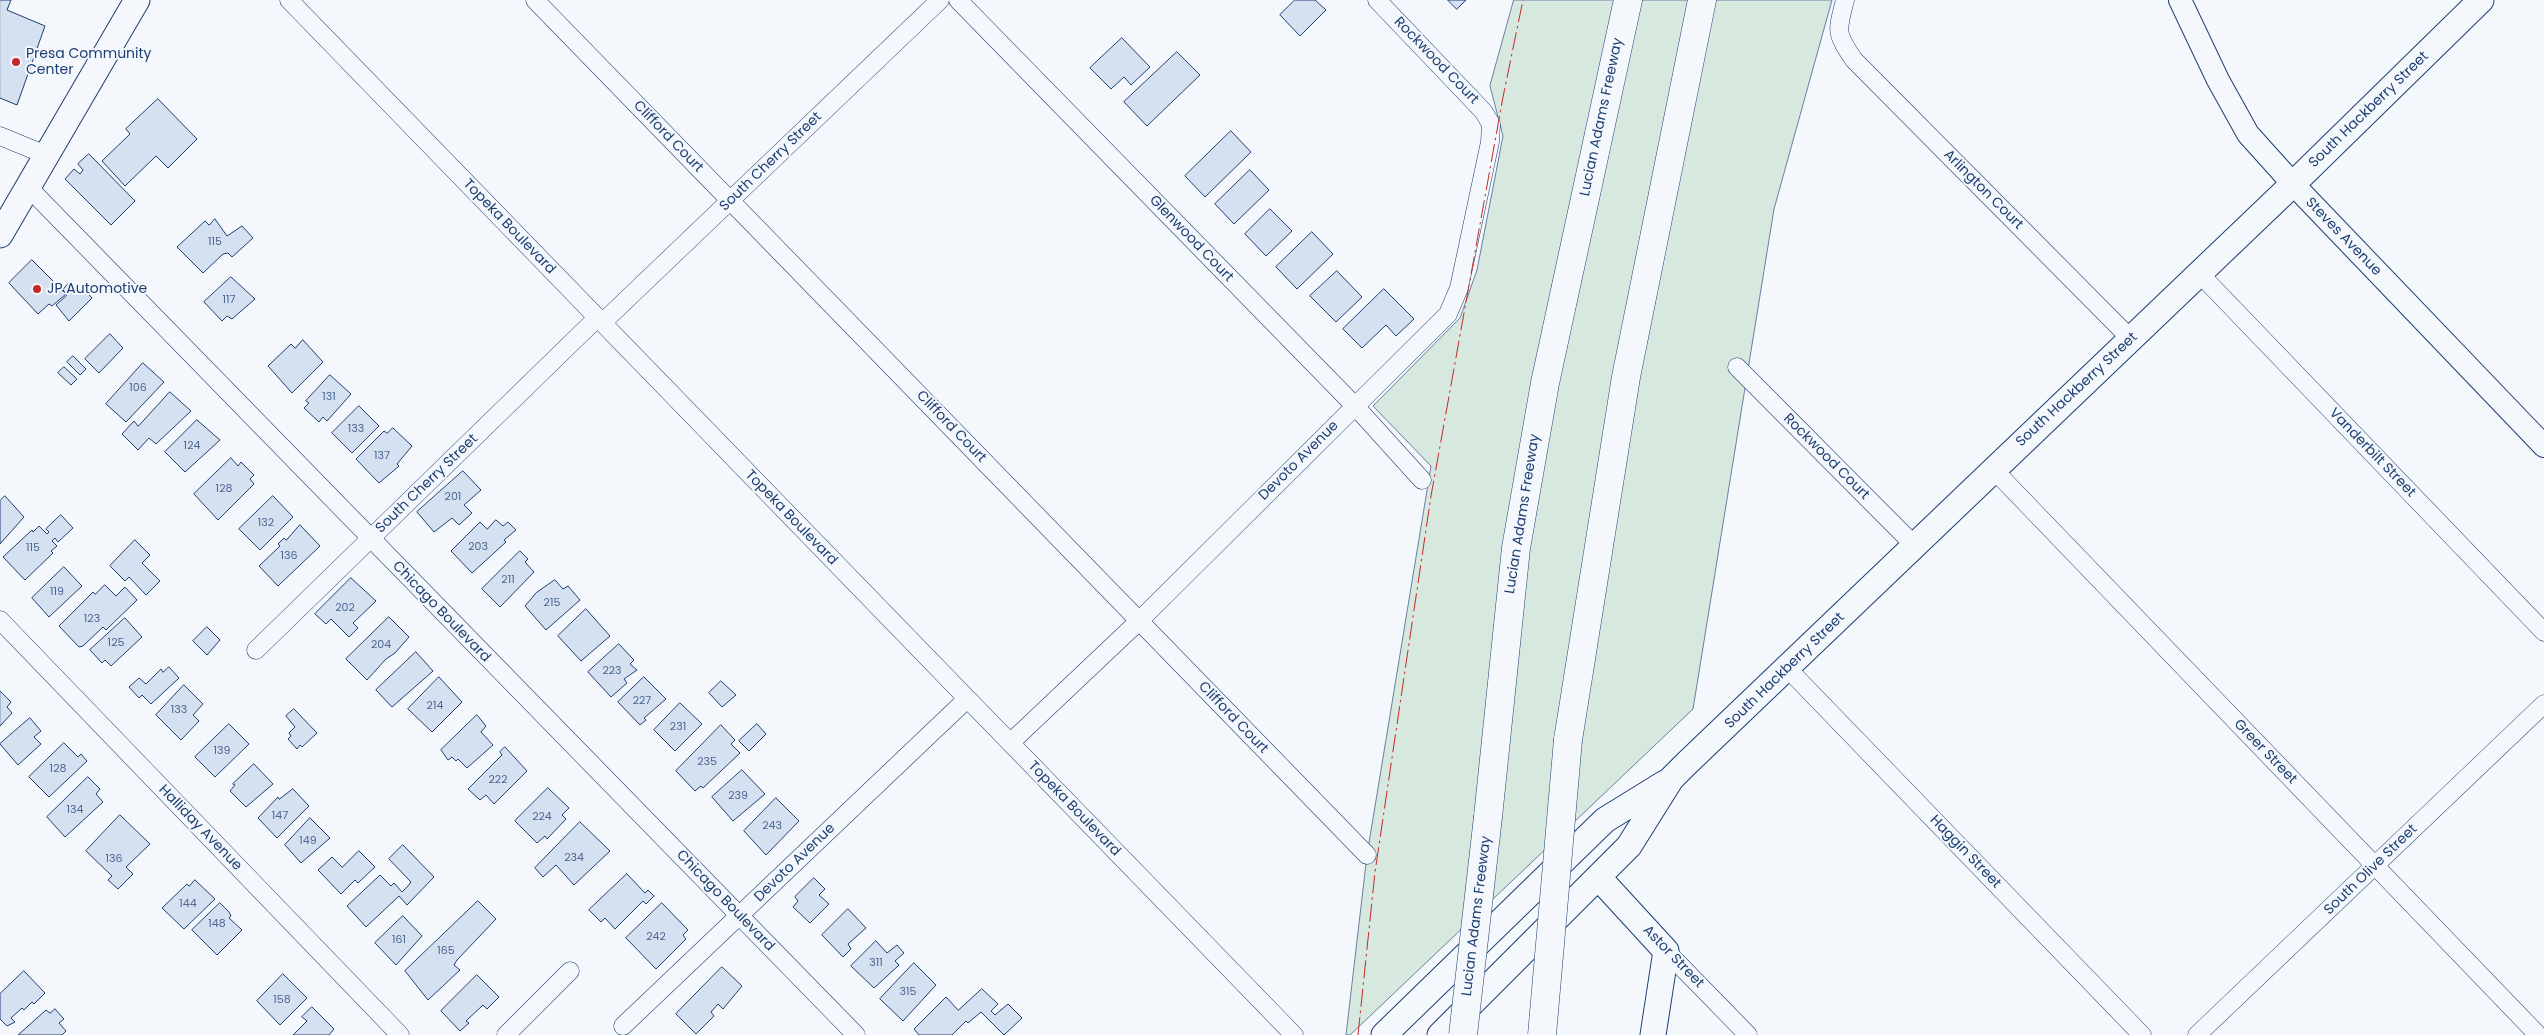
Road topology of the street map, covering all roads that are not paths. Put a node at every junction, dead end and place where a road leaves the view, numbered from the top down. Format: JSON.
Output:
{"nodes":[{"id":1,"x":137,"y":0,"type":"edge"},
{"id":2,"x":290,"y":0,"type":"edge"},
{"id":3,"x":535,"y":0,"type":"edge"},
{"id":4,"x":940,"y":0,"type":"edge"},
{"id":5,"x":958,"y":0,"type":"edge"},
{"id":6,"x":1377,"y":0,"type":"edge"},
{"id":7,"x":1628,"y":0,"type":"edge"},
{"id":8,"x":1702,"y":0,"type":"edge"},
{"id":9,"x":1845,"y":0,"type":"edge"},
{"id":10,"x":2180,"y":0,"type":"edge"},
{"id":11,"x":2481,"y":0,"type":"edge"},
{"id":12,"x":1491,"y":124,"type":"joint"},
{"id":13,"x":0,"y":136,"type":"edge"},
{"id":14,"x":46,"y":154,"type":"junction"},
{"id":15,"x":2293,"y":184,"type":"junction"},
{"id":16,"x":28,"y":188,"type":"junction"},
{"id":17,"x":730,"y":200,"type":"junction"},
{"id":18,"x":0,"y":235,"type":"edge"},
{"id":19,"x":2199,"y":274,"type":"junction"},
{"id":20,"x":600,"y":321,"type":"junction"},
{"id":21,"x":2131,"y":339,"type":"junction"},
{"id":22,"x":1737,"y":367,"type":"dead end"},
{"id":23,"x":1354,"y":406,"type":"junction"},
{"id":24,"x":2544,"y":446,"type":"edge"},
{"id":25,"x":1993,"y":469,"type":"junction"},
{"id":26,"x":1422,"y":480,"type":"dead end"},
{"id":27,"x":370,"y":539,"type":"junction"},
{"id":28,"x":1915,"y":546,"type":"junction"},
{"id":29,"x":0,"y":620,"type":"edge"},
{"id":30,"x":1139,"y":621,"type":"junction"},
{"id":31,"x":2544,"y":632,"type":"edge"},
{"id":32,"x":256,"y":650,"type":"dead end"},
{"id":33,"x":1788,"y":669,"type":"junction"},
{"id":34,"x":967,"y":699,"type":"junction"},
{"id":35,"x":2544,"y":704,"type":"edge"},
{"id":36,"x":1010,"y":743,"type":"junction"},
{"id":37,"x":1672,"y":779,"type":"junction"},
{"id":38,"x":1367,"y":855,"type":"dead end"},
{"id":39,"x":2375,"y":866,"type":"junction"},
{"id":40,"x":1599,"y":878,"type":"junction"},
{"id":41,"x":740,"y":916,"type":"junction"},
{"id":42,"x":1666,"y":951,"type":"junction"},
{"id":43,"x":570,"y":971,"type":"dead end"},
{"id":44,"x":623,"y":1026,"type":"dead end"},
{"id":45,"x":400,"y":1035,"type":"edge"},
{"id":46,"x":506,"y":1035,"type":"edge"},
{"id":47,"x":856,"y":1035,"type":"edge"},
{"id":48,"x":1294,"y":1035,"type":"edge"},
{"id":49,"x":1384,"y":1035,"type":"edge"},
{"id":50,"x":1440,"y":1035,"type":"edge"},
{"id":51,"x":1463,"y":1035,"type":"edge"},
{"id":52,"x":1542,"y":1035,"type":"edge"},
{"id":53,"x":1653,"y":1035,"type":"edge"},
{"id":54,"x":1748,"y":1035,"type":"edge"},
{"id":55,"x":2142,"y":1035,"type":"edge"},
{"id":56,"x":2197,"y":1035,"type":"edge"},
{"id":57,"x":2538,"y":1035,"type":"edge"}],
"edges":[{"from":1,"to":14,"type":"main road"},
{"from":2,"to":20,"type":"street","name":"Topeka Boulevard"},
{"from":3,"to":17,"type":"street","name":"Clifford Court"},
{"from":4,"to":17,"type":"street","name":"South Cherry Street"},
{"from":5,"to":23,"type":"street","name":"Glenwood Court"},
{"from":6,"to":12,"type":"street","name":"Rockwood Court"},
{"from":7,"to":51,"type":"highway","name":"Lucian Adams Freeway","bridge":true},
{"from":8,"to":52,"type":"highway","bridge":true},
{"from":9,"to":21,"type":"street","name":"Arlington Court"},
{"from":10,"to":15,"type":"street","name":"Steves Avenue"},
{"from":11,"to":15,"type":"main road","name":"South Hackberry Street"},
{"from":12,"to":23,"type":"street","name":"Devoto Avenue"},
{"from":13,"to":14,"type":"street"},
{"from":14,"to":16,"type":"main road"},
{"from":15,"to":19,"type":"main road","name":"South Hackberry Street"},
{"from":15,"to":24,"type":"street","name":"Steves Avenue"},
{"from":16,"to":18,"type":"main road"},
{"from":16,"to":27,"type":"street","name":"Chicago Boulevard"},
{"from":17,"to":20,"type":"street","name":"South Cherry Street"},
{"from":17,"to":30,"type":"street","name":"Clifford Court"},
{"from":19,"to":21,"type":"main road","name":"South Hackberry Street"},
{"from":19,"to":31,"type":"street","name":"Vanderbilt Street"},
{"from":20,"to":27,"type":"street","name":"South Cherry Street"},
{"from":20,"to":34,"type":"street","name":"Topeka Boulevard"},
{"from":21,"to":25,"type":"main road","name":"South Hackberry Street"},
{"from":22,"to":28,"type":"street","name":"Rockwood Court"},
{"from":23,"to":26,"type":"street","name":"Glenwood Court"},
{"from":23,"to":30,"type":"street","name":"Devoto Avenue"},
{"from":25,"to":28,"type":"main road","name":"South Hackberry Street"},
{"from":25,"to":39,"type":"street","name":"Greer Street"},
{"from":27,"to":32,"type":"street","name":"South Cherry Street"},
{"from":27,"to":41,"type":"street","name":"Chicago Boulevard"},
{"from":28,"to":33,"type":"main road","name":"South Hackberry Street"},
{"from":29,"to":45,"type":"street","name":"Halliday Avenue"},
{"from":30,"to":36,"type":"street","name":"Devoto Avenue"},
{"from":30,"to":38,"type":"street","name":"Clifford Court"},
{"from":33,"to":37,"type":"main road","name":"South Hackberry Street"},
{"from":33,"to":55,"type":"street","name":"Haggin Street"},
{"from":34,"to":36,"type":"street","name":"Topeka Boulevard"},
{"from":34,"to":41,"type":"street","name":"Devoto Avenue"},
{"from":35,"to":39,"type":"street","name":"South Olive Street"},
{"from":36,"to":48,"type":"street","name":"Topeka Boulevard"},
{"from":37,"to":40,"type":"main road","name":"South Hackberry Street"},
{"from":37,"to":49,"type":"main road","name":"South Hackberry Street"},
{"from":39,"to":56,"type":"street","name":"South Olive Street"},
{"from":39,"to":57,"type":"street","name":"Greer Street"},
{"from":40,"to":42,"type":"main road","name":"Astor Street"},
{"from":40,"to":50,"type":"main road","name":"South Hackberry Street"},
{"from":41,"to":44,"type":"street","name":"Devoto Avenue"},
{"from":41,"to":47,"type":"street","name":"Chicago Boulevard"},
{"from":42,"to":53,"type":"main road"},
{"from":42,"to":54,"type":"street","name":"Astor Street"},
{"from":43,"to":46,"type":"street"}]}
